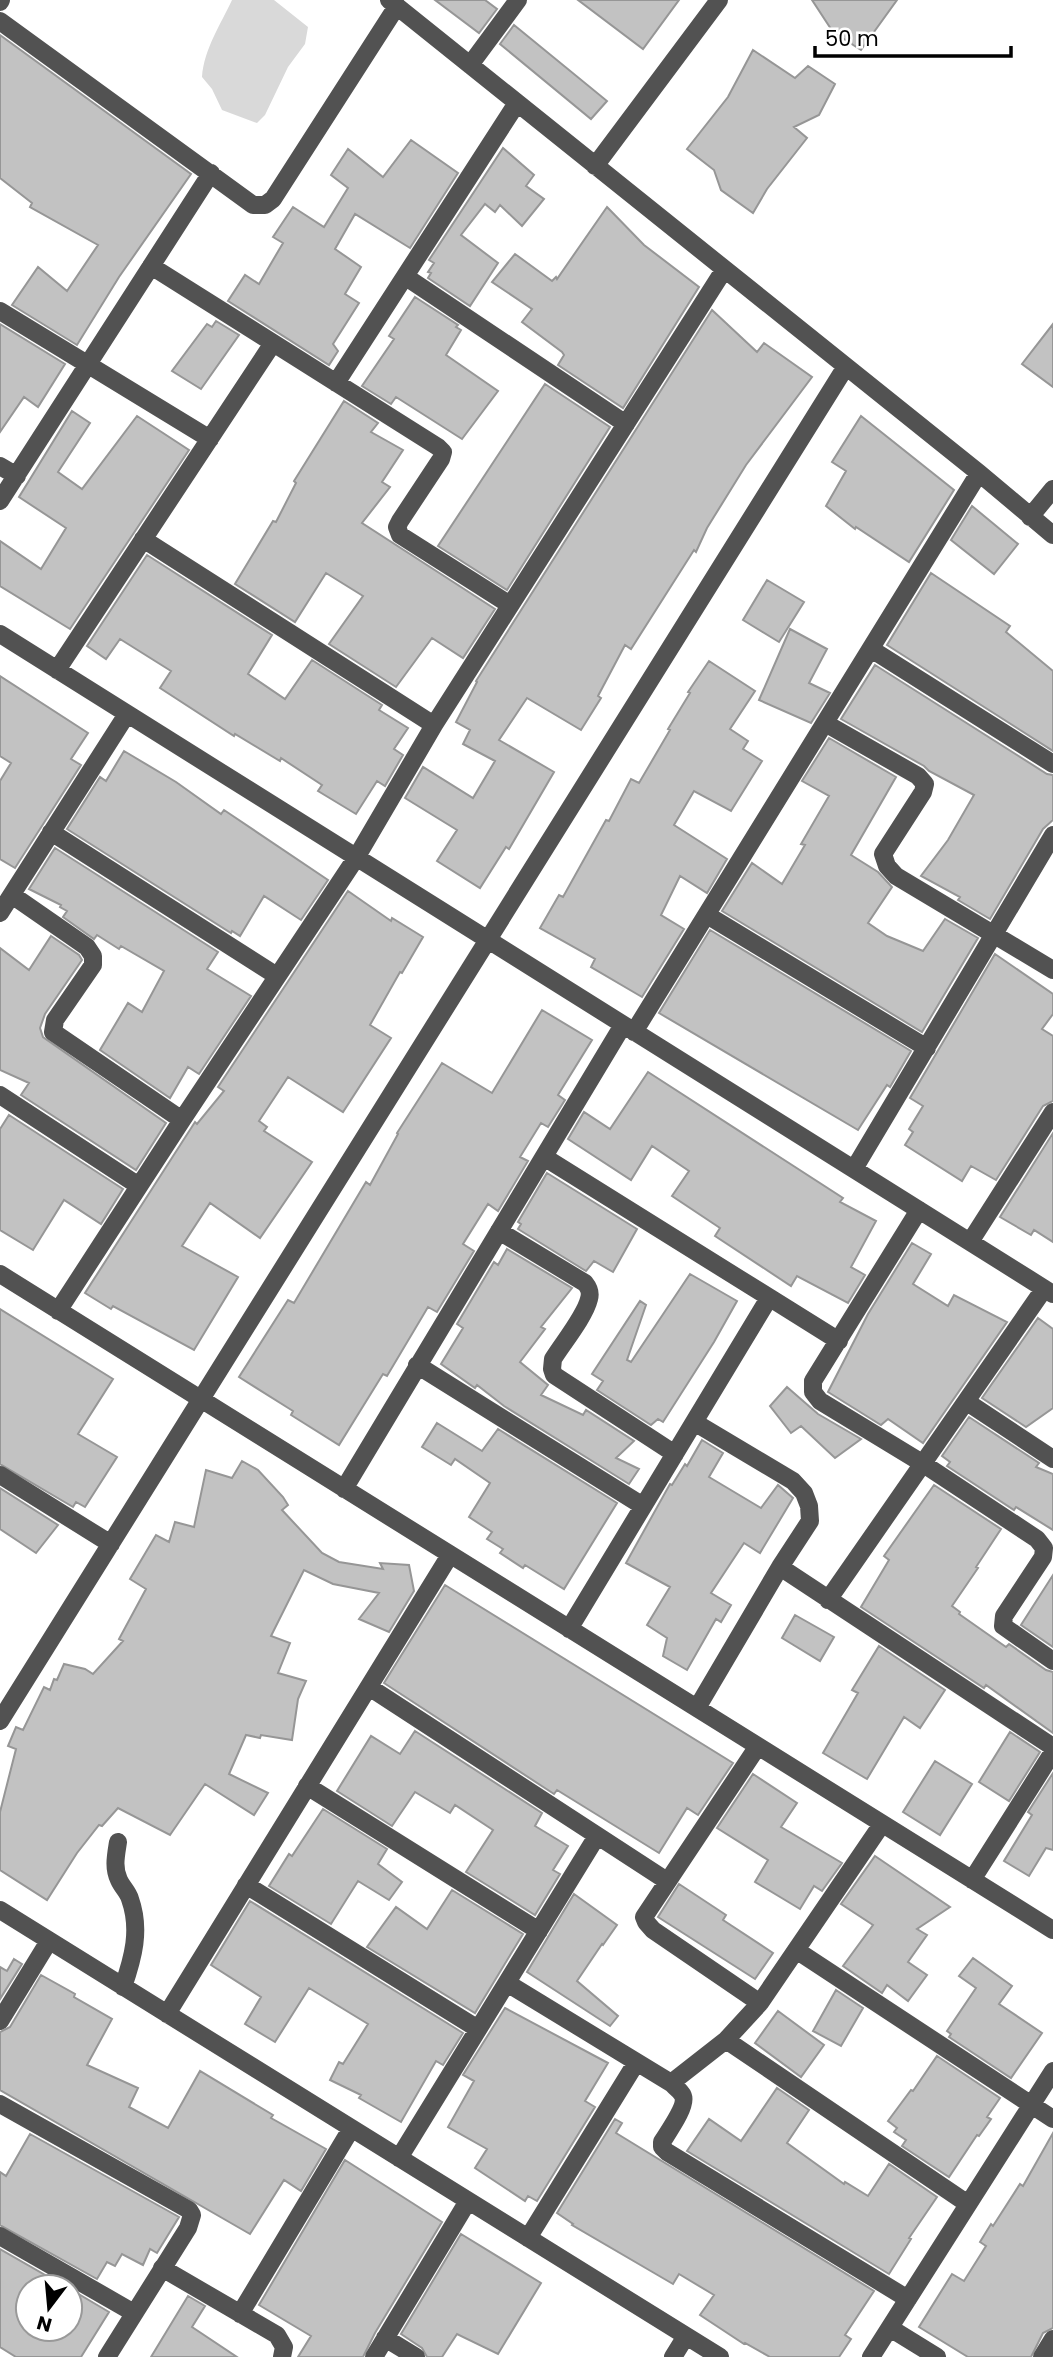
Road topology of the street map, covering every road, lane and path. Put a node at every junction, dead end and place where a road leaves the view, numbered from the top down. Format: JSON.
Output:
{"nodes":[{"id":1,"x":518,"y":0,"type":"edge"},
{"id":2,"x":719,"y":0,"type":"edge"},
{"id":3,"x":393,"y":3,"type":"edge"},
{"id":4,"x":0,"y":21,"type":"edge"},
{"id":5,"x":470,"y":65,"type":"junction"},
{"id":6,"x":517,"y":103,"type":"junction"},
{"id":7,"x":595,"y":166,"type":"junction"},
{"id":8,"x":211,"y":173,"type":"junction"},
{"id":9,"x":152,"y":266,"type":"junction"},
{"id":10,"x":724,"y":271,"type":"junction"},
{"id":11,"x":405,"y":277,"type":"junction"},
{"id":12,"x":0,"y":311,"type":"edge"},
{"id":13,"x":273,"y":343,"type":"junction"},
{"id":14,"x":88,"y":363,"type":"junction"},
{"id":15,"x":845,"y":368,"type":"junction"},
{"id":16,"x":336,"y":383,"type":"junction"},
{"id":17,"x":626,"y":424,"type":"junction"},
{"id":18,"x":210,"y":439,"type":"junction"},
{"id":19,"x":0,"y":466,"type":"edge"},
{"id":20,"x":979,"y":473,"type":"junction"},
{"id":21,"x":16,"y":476,"type":"junction"},
{"id":22,"x":1053,"y":489,"type":"edge"},
{"id":23,"x":0,"y":501,"type":"edge"},
{"id":24,"x":1030,"y":517,"type":"junction"},
{"id":25,"x":1053,"y":535,"type":"edge"},
{"id":26,"x":143,"y":539,"type":"junction"},
{"id":27,"x":510,"y":605,"type":"junction"},
{"id":28,"x":0,"y":634,"type":"edge"},
{"id":29,"x":871,"y":649,"type":"junction"},
{"id":30,"x":57,"y":670,"type":"junction"},
{"id":31,"x":127,"y":714,"type":"junction"},
{"id":32,"x":825,"y":723,"type":"junction"},
{"id":33,"x":434,"y":725,"type":"junction"},
{"id":34,"x":1053,"y":764,"type":"edge"},
{"id":35,"x":51,"y":832,"type":"junction"},
{"id":36,"x":1053,"y":835,"type":"edge"},
{"id":37,"x":356,"y":858,"type":"junction"},
{"id":38,"x":12,"y":895,"type":"junction"},
{"id":39,"x":0,"y":913,"type":"edge"},
{"id":40,"x":707,"y":915,"type":"junction"},
{"id":41,"x":995,"y":934,"type":"junction"},
{"id":42,"x":488,"y":940,"type":"junction"},
{"id":43,"x":1053,"y":970,"type":"edge"},
{"id":44,"x":277,"y":976,"type":"junction"},
{"id":45,"x":629,"y":1028,"type":"junction"},
{"id":46,"x":927,"y":1048,"type":"junction"},
{"id":47,"x":0,"y":1095,"type":"edge"},
{"id":48,"x":1053,"y":1112,"type":"edge"},
{"id":49,"x":182,"y":1120,"type":"junction"},
{"id":50,"x":544,"y":1157,"type":"junction"},
{"id":51,"x":854,"y":1170,"type":"junction"},
{"id":52,"x":139,"y":1185,"type":"junction"},
{"id":53,"x":919,"y":1210,"type":"junction"},
{"id":54,"x":499,"y":1231,"type":"junction"},
{"id":55,"x":970,"y":1242,"type":"junction"},
{"id":56,"x":0,"y":1274,"type":"edge"},
{"id":57,"x":1049,"y":1292,"type":"edge"},
{"id":58,"x":769,"y":1298,"type":"junction"},
{"id":59,"x":58,"y":1311,"type":"junction"},
{"id":60,"x":839,"y":1341,"type":"junction"},
{"id":61,"x":418,"y":1365,"type":"junction"},
{"id":62,"x":201,"y":1400,"type":"junction"},
{"id":63,"x":967,"y":1402,"type":"junction"},
{"id":64,"x":694,"y":1422,"type":"junction"},
{"id":65,"x":675,"y":1454,"type":"junction"},
{"id":66,"x":1053,"y":1459,"type":"edge"},
{"id":67,"x":922,"y":1463,"type":"junction"},
{"id":68,"x":0,"y":1475,"type":"edge"},
{"id":69,"x":344,"y":1489,"type":"junction"},
{"id":70,"x":643,"y":1506,"type":"junction"},
{"id":71,"x":111,"y":1544,"type":"junction"},
{"id":72,"x":450,"y":1555,"type":"junction"},
{"id":73,"x":780,"y":1567,"type":"junction"},
{"id":74,"x":828,"y":1600,"type":"junction"},
{"id":75,"x":569,"y":1629,"type":"junction"},
{"id":76,"x":1053,"y":1661,"type":"edge"},
{"id":77,"x":369,"y":1687,"type":"junction"},
{"id":78,"x":697,"y":1708,"type":"junction"},
{"id":79,"x":0,"y":1721,"type":"edge"},
{"id":80,"x":758,"y":1746,"type":"junction"},
{"id":81,"x":1053,"y":1747,"type":"edge"},
{"id":82,"x":1053,"y":1752,"type":"edge"},
{"id":83,"x":307,"y":1786,"type":"junction"},
{"id":84,"x":882,"y":1824,"type":"junction"},
{"id":85,"x":597,"y":1836,"type":"junction"},
{"id":86,"x":118,"y":1842,"type":"dead end"},
{"id":87,"x":972,"y":1880,"type":"junction"},
{"id":88,"x":667,"y":1881,"type":"junction"},
{"id":89,"x":246,"y":1885,"type":"junction"},
{"id":90,"x":0,"y":1910,"type":"edge"},
{"id":91,"x":1053,"y":1930,"type":"edge"},
{"id":92,"x":539,"y":1931,"type":"junction"},
{"id":93,"x":49,"y":1941,"type":"junction"},
{"id":94,"x":796,"y":1950,"type":"junction"},
{"id":95,"x":507,"y":1983,"type":"junction"},
{"id":96,"x":123,"y":1987,"type":"junction"},
{"id":97,"x":760,"y":2003,"type":"junction"},
{"id":98,"x":167,"y":2014,"type":"junction"},
{"id":99,"x":0,"y":2021,"type":"edge"},
{"id":100,"x":478,"y":2029,"type":"junction"},
{"id":101,"x":726,"y":2040,"type":"junction"},
{"id":102,"x":636,"y":2063,"type":"junction"},
{"id":103,"x":1053,"y":2071,"type":"edge"},
{"id":104,"x":671,"y":2083,"type":"junction"},
{"id":105,"x":0,"y":2104,"type":"edge"},
{"id":106,"x":1031,"y":2105,"type":"junction"},
{"id":107,"x":1053,"y":2119,"type":"edge"},
{"id":108,"x":351,"y":2129,"type":"junction"},
{"id":109,"x":399,"y":2158,"type":"junction"},
{"id":110,"x":468,"y":2201,"type":"junction"},
{"id":111,"x":968,"y":2204,"type":"junction"},
{"id":112,"x":0,"y":2236,"type":"edge"},
{"id":113,"x":528,"y":2238,"type":"junction"},
{"id":114,"x":162,"y":2268,"type":"junction"},
{"id":115,"x":908,"y":2299,"type":"junction"},
{"id":116,"x":134,"y":2313,"type":"junction"},
{"id":117,"x":240,"y":2314,"type":"junction"},
{"id":118,"x":890,"y":2328,"type":"junction"},
{"id":119,"x":686,"y":2336,"type":"junction"},
{"id":120,"x":385,"y":2339,"type":"junction"},
{"id":121,"x":1053,"y":2339,"type":"edge"},
{"id":122,"x":107,"y":2357,"type":"edge"},
{"id":123,"x":282,"y":2357,"type":"edge"},
{"id":124,"x":374,"y":2357,"type":"edge"},
{"id":125,"x":416,"y":2357,"type":"edge"},
{"id":126,"x":673,"y":2357,"type":"edge"},
{"id":127,"x":720,"y":2357,"type":"edge"},
{"id":128,"x":871,"y":2357,"type":"edge"},
{"id":129,"x":937,"y":2357,"type":"edge"},
{"id":130,"x":1042,"y":2357,"type":"edge"}],
"edges":[{"from":1,"to":5,"type":"street"},
{"from":2,"to":7,"type":"street"},
{"from":3,"to":5,"type":"street"},
{"from":3,"to":8,"type":"street"},
{"from":4,"to":8,"type":"street"},
{"from":5,"to":6,"type":"street"},
{"from":6,"to":7,"type":"street"},
{"from":6,"to":11,"type":"street"},
{"from":7,"to":10,"type":"street"},
{"from":8,"to":9,"type":"street"},
{"from":9,"to":13,"type":"street"},
{"from":9,"to":14,"type":"street"},
{"from":10,"to":15,"type":"street"},
{"from":10,"to":17,"type":"street"},
{"from":11,"to":16,"type":"street"},
{"from":11,"to":17,"type":"street"},
{"from":12,"to":14,"type":"street"},
{"from":13,"to":16,"type":"street"},
{"from":13,"to":18,"type":"street"},
{"from":14,"to":18,"type":"street"},
{"from":14,"to":21,"type":"street"},
{"from":15,"to":20,"type":"street"},
{"from":15,"to":42,"type":"street"},
{"from":16,"to":27,"type":"street"},
{"from":17,"to":27,"type":"street"},
{"from":18,"to":26,"type":"street"},
{"from":19,"to":21,"type":"street"},
{"from":20,"to":24,"type":"street"},
{"from":20,"to":29,"type":"street"},
{"from":21,"to":23,"type":"street"},
{"from":22,"to":24,"type":"street"},
{"from":24,"to":25,"type":"street"},
{"from":26,"to":30,"type":"street"},
{"from":26,"to":33,"type":"street"},
{"from":27,"to":33,"type":"street"},
{"from":28,"to":30,"type":"street"},
{"from":29,"to":32,"type":"street"},
{"from":29,"to":34,"type":"street"},
{"from":30,"to":31,"type":"street"},
{"from":31,"to":35,"type":"street"},
{"from":31,"to":37,"type":"street"},
{"from":32,"to":40,"type":"street"},
{"from":32,"to":41,"type":"street"},
{"from":33,"to":37,"type":"street"},
{"from":35,"to":38,"type":"street"},
{"from":35,"to":44,"type":"street"},
{"from":36,"to":41,"type":"street"},
{"from":37,"to":42,"type":"street"},
{"from":37,"to":44,"type":"street"},
{"from":38,"to":39,"type":"street"},
{"from":38,"to":49,"type":"street"},
{"from":40,"to":45,"type":"street"},
{"from":40,"to":46,"type":"street"},
{"from":41,"to":43,"type":"street"},
{"from":41,"to":46,"type":"street"},
{"from":42,"to":45,"type":"street"},
{"from":42,"to":62,"type":"street"},
{"from":44,"to":49,"type":"street"},
{"from":45,"to":50,"type":"street"},
{"from":45,"to":51,"type":"street"},
{"from":46,"to":51,"type":"street"},
{"from":47,"to":52,"type":"street"},
{"from":48,"to":55,"type":"street"},
{"from":49,"to":52,"type":"street"},
{"from":50,"to":54,"type":"street"},
{"from":50,"to":58,"type":"street"},
{"from":51,"to":53,"type":"street"},
{"from":52,"to":59,"type":"street"},
{"from":53,"to":55,"type":"street"},
{"from":53,"to":60,"type":"street"},
{"from":54,"to":61,"type":"street"},
{"from":54,"to":65,"type":"street"},
{"from":55,"to":57,"type":"street"},
{"from":56,"to":59,"type":"street"},
{"from":57,"to":63,"type":"street"},
{"from":58,"to":60,"type":"street"},
{"from":58,"to":64,"type":"street"},
{"from":59,"to":62,"type":"street"},
{"from":60,"to":67,"type":"street"},
{"from":61,"to":69,"type":"street"},
{"from":61,"to":70,"type":"street"},
{"from":62,"to":69,"type":"street"},
{"from":62,"to":71,"type":"street"},
{"from":63,"to":66,"type":"street"},
{"from":63,"to":67,"type":"street"},
{"from":64,"to":65,"type":"street"},
{"from":64,"to":73,"type":"street"},
{"from":65,"to":70,"type":"street"},
{"from":67,"to":74,"type":"street"},
{"from":67,"to":76,"type":"street"},
{"from":68,"to":71,"type":"street"},
{"from":69,"to":72,"type":"street"},
{"from":70,"to":75,"type":"street"},
{"from":71,"to":79,"type":"street"},
{"from":72,"to":75,"type":"street"},
{"from":72,"to":77,"type":"street"},
{"from":73,"to":74,"type":"street"},
{"from":73,"to":78,"type":"street"},
{"from":74,"to":81,"type":"street"},
{"from":75,"to":78,"type":"street"},
{"from":77,"to":83,"type":"street"},
{"from":77,"to":85,"type":"street"},
{"from":78,"to":80,"type":"street"},
{"from":80,"to":84,"type":"street"},
{"from":80,"to":88,"type":"street"},
{"from":82,"to":87,"type":"street"},
{"from":83,"to":89,"type":"street"},
{"from":83,"to":92,"type":"street"},
{"from":84,"to":87,"type":"street"},
{"from":84,"to":94,"type":"street"},
{"from":85,"to":88,"type":"street"},
{"from":85,"to":92,"type":"street"},
{"from":86,"to":96,"type":"street"},
{"from":87,"to":91,"type":"street"},
{"from":88,"to":97,"type":"street"},
{"from":89,"to":98,"type":"street"},
{"from":89,"to":100,"type":"street"},
{"from":90,"to":93,"type":"street"},
{"from":92,"to":95,"type":"street"},
{"from":93,"to":96,"type":"street"},
{"from":93,"to":99,"type":"street"},
{"from":94,"to":97,"type":"street"},
{"from":94,"to":106,"type":"street"},
{"from":95,"to":100,"type":"street"},
{"from":95,"to":102,"type":"street"},
{"from":96,"to":98,"type":"street"},
{"from":97,"to":101,"type":"street"},
{"from":98,"to":108,"type":"street"},
{"from":100,"to":109,"type":"street"},
{"from":101,"to":104,"type":"street"},
{"from":101,"to":111,"type":"street"},
{"from":102,"to":104,"type":"street"},
{"from":102,"to":113,"type":"street"},
{"from":103,"to":106,"type":"street"},
{"from":104,"to":115,"type":"street"},
{"from":105,"to":114,"type":"street"},
{"from":106,"to":107,"type":"street"},
{"from":106,"to":111,"type":"street"},
{"from":108,"to":109,"type":"street"},
{"from":108,"to":117,"type":"street"},
{"from":109,"to":110,"type":"street"},
{"from":110,"to":113,"type":"street"},
{"from":110,"to":120,"type":"street"},
{"from":111,"to":115,"type":"street"},
{"from":112,"to":116,"type":"street"},
{"from":113,"to":119,"type":"street"},
{"from":114,"to":116,"type":"street"},
{"from":114,"to":117,"type":"street"},
{"from":115,"to":118,"type":"street"},
{"from":116,"to":122,"type":"street"},
{"from":117,"to":123,"type":"street"},
{"from":118,"to":128,"type":"street"},
{"from":118,"to":129,"type":"street"},
{"from":119,"to":126,"type":"street"},
{"from":119,"to":127,"type":"street"},
{"from":120,"to":124,"type":"street"},
{"from":120,"to":125,"type":"street"},
{"from":121,"to":130,"type":"street"}]}
